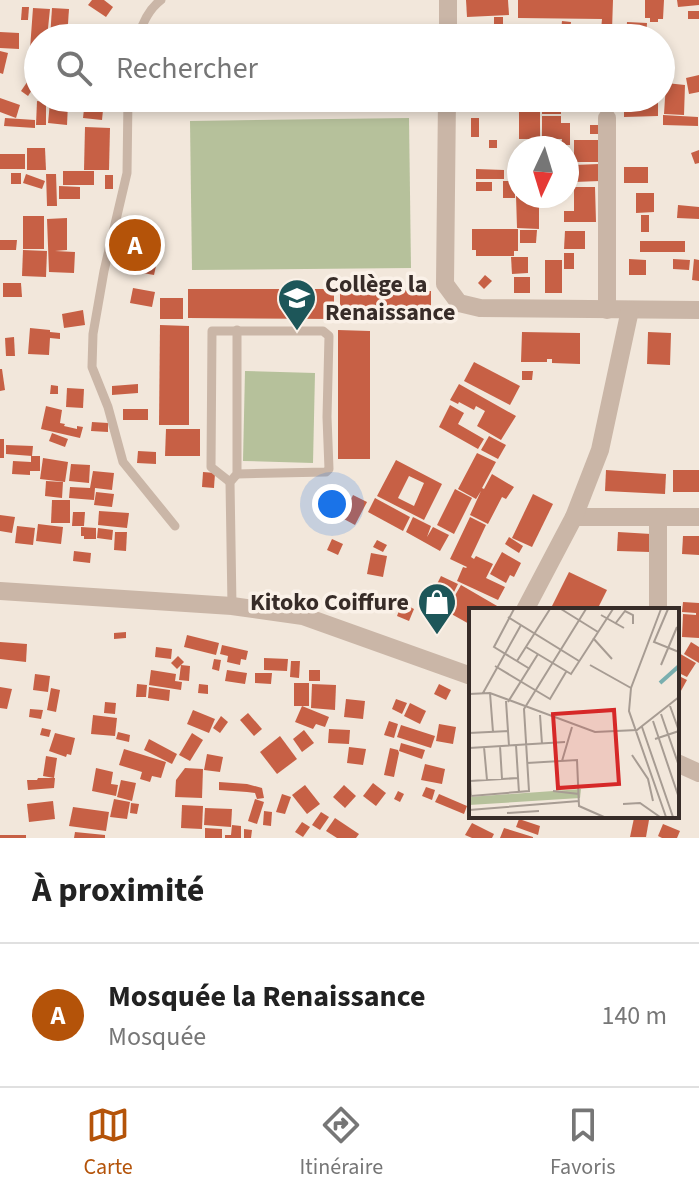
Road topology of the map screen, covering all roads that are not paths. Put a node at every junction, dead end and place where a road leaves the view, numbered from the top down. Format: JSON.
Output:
{"nodes":[{"id":1,"x":161,"y":0,"type":"edge"},
{"id":2,"x":448,"y":0,"type":"edge"},
{"id":3,"x":143,"y":24,"type":"edge"},
{"id":4,"x":448,"y":24,"type":"edge"},
{"id":5,"x":128,"y":112,"type":"edge"},
{"id":6,"x":447,"y":112,"type":"edge"},
{"id":7,"x":607,"y":118,"type":"dead end"},
{"id":8,"x":607,"y":310,"type":"junction"},
{"id":9,"x":630,"y":310,"type":"junction"},
{"id":10,"x":699,"y":310,"type":"edge"},
{"id":11,"x":237,"y":330,"type":"junction"},
{"id":12,"x":237,"y":474,"type":"junction"},
{"id":13,"x":230,"y":482,"type":"junction"},
{"id":14,"x":574,"y":517,"type":"junction"},
{"id":15,"x":658,"y":517,"type":"junction"},
{"id":16,"x":699,"y":517,"type":"edge"},
{"id":17,"x":175,"y":526,"type":"dead end"},
{"id":18,"x":0,"y":591,"type":"edge"},
{"id":19,"x":232,"y":606,"type":"junction"},
{"id":20,"x":526,"y":608,"type":"edge"},
{"id":21,"x":658,"y":608,"type":"edge"},
{"id":22,"x":469,"y":675,"type":"edge"},
{"id":23,"x":679,"y":764,"type":"edge"},
{"id":24,"x":699,"y":773,"type":"edge"}],
"edges":[{"from":1,"to":3,"type":"lane"},
{"from":2,"to":4,"type":"street"},
{"from":5,"to":17,"type":"lane"},
{"from":6,"to":8,"type":"street"},
{"from":7,"to":8,"type":"street"},
{"from":8,"to":9,"type":"street"},
{"from":9,"to":10,"type":"street"},
{"from":9,"to":14,"type":"street"},
{"from":11,"to":12,"type":"lane"},
{"from":11,"to":12,"type":"lane"},
{"from":11,"to":13,"type":"lane"},
{"from":12,"to":13,"type":"lane"},
{"from":13,"to":19,"type":"lane"},
{"from":14,"to":15,"type":"street"},
{"from":14,"to":20,"type":"street"},
{"from":15,"to":16,"type":"street"},
{"from":15,"to":21,"type":"street"},
{"from":18,"to":19,"type":"street"},
{"from":19,"to":22,"type":"street"},
{"from":23,"to":24,"type":"street"}]}
